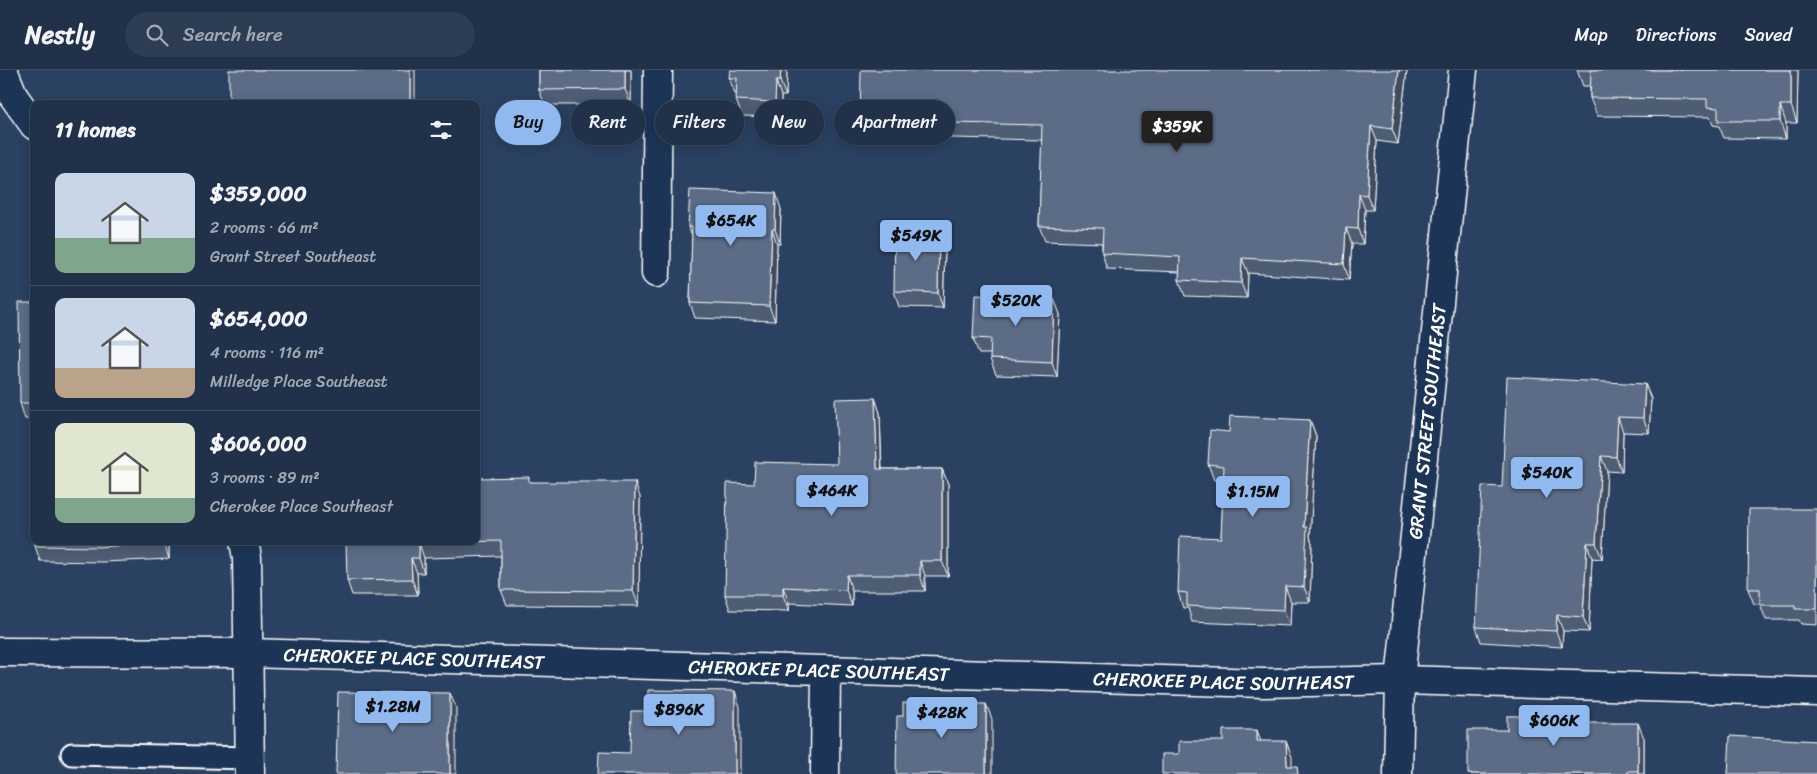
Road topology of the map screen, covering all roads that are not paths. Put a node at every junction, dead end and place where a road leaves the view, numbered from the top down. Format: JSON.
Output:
{"nodes":[{"id":1,"x":3,"y":70,"type":"edge"},
{"id":2,"x":658,"y":70,"type":"edge"},
{"id":3,"x":1463,"y":70,"type":"edge"},
{"id":4,"x":30,"y":119,"type":"edge"},
{"id":5,"x":656,"y":273,"type":"dead end"},
{"id":6,"x":245,"y":545,"type":"edge"},
{"id":7,"x":0,"y":652,"type":"edge"},
{"id":8,"x":248,"y":653,"type":"junction"},
{"id":9,"x":826,"y":671,"type":"junction"},
{"id":10,"x":1400,"y":680,"type":"junction"},
{"id":11,"x":1817,"y":692,"type":"edge"},
{"id":12,"x":72,"y":754,"type":"dead end"},
{"id":13,"x":250,"y":766,"type":"edge"},
{"id":14,"x":825,"y":774,"type":"edge"},
{"id":15,"x":1398,"y":774,"type":"edge"}],
"edges":[{"from":1,"to":4,"type":"street"},
{"from":2,"to":5,"type":"street"},
{"from":3,"to":10,"type":"street","name":"GRANT STREET SOUTHEAST"},
{"from":6,"to":8,"type":"street"},
{"from":7,"to":8,"type":"street","name":"CHEROKEE PLACE SOUTHEAST"},
{"from":8,"to":9,"type":"street","name":"CHEROKEE PLACE SOUTHEAST"},
{"from":8,"to":13,"type":"street"},
{"from":9,"to":10,"type":"street","name":"CHEROKEE PLACE SOUTHEAST"},
{"from":9,"to":14,"type":"street"},
{"from":10,"to":11,"type":"street","name":"CHEROKEE PLACE SOUTHEAST"},
{"from":10,"to":15,"type":"street","name":"GRANT STREET SOUTHEAST"},
{"from":12,"to":13,"type":"lane"}]}
